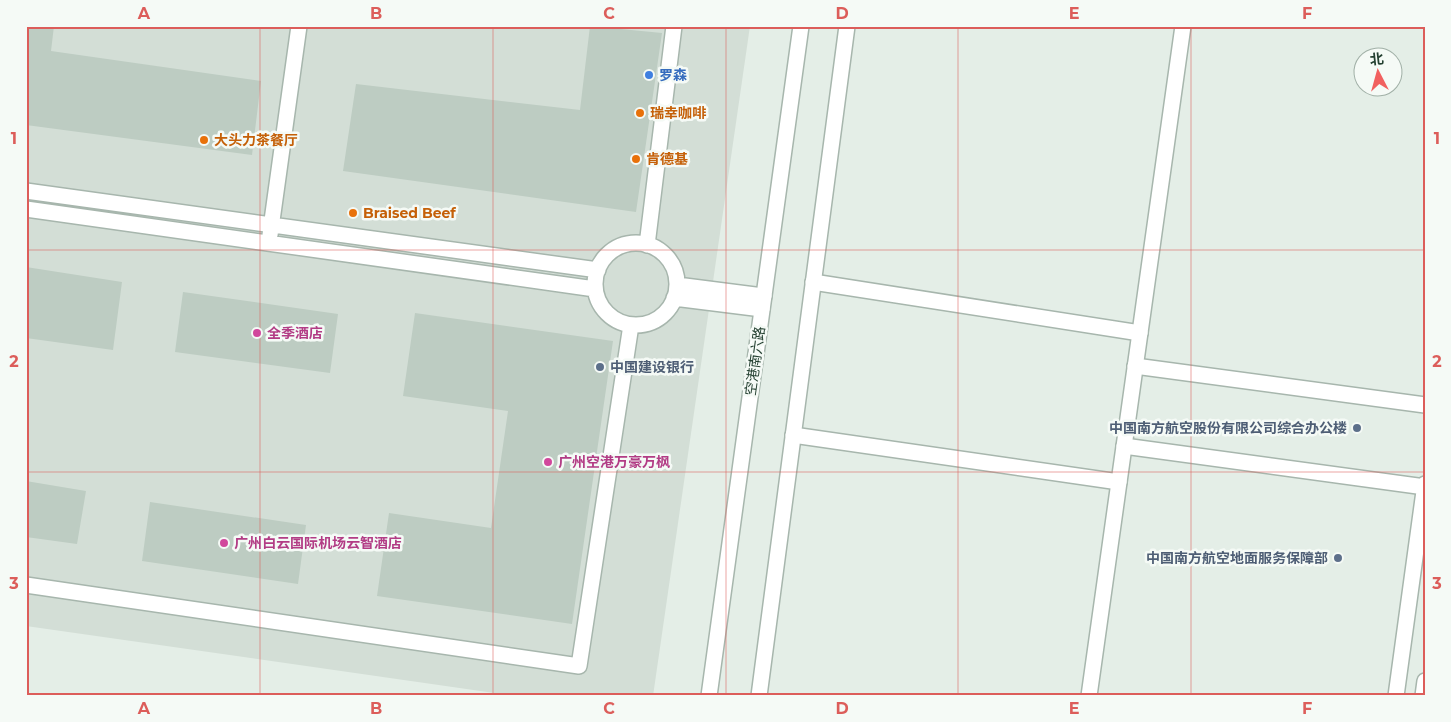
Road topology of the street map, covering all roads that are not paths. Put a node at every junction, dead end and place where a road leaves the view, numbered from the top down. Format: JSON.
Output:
{"nodes":[{"id":1,"x":299,"y":26,"type":"edge"},
{"id":2,"x":674,"y":26,"type":"edge"},
{"id":3,"x":801,"y":26,"type":"edge"},
{"id":4,"x":847,"y":26,"type":"edge"},
{"id":5,"x":1183,"y":26,"type":"edge"},
{"id":6,"x":26,"y":191,"type":"edge"},
{"id":7,"x":26,"y":209,"type":"edge"},
{"id":8,"x":271,"y":225,"type":"junction"},
{"id":9,"x":269,"y":244,"type":"junction"},
{"id":10,"x":647,"y":245,"type":"junction"},
{"id":11,"x":598,"y":270,"type":"junction"},
{"id":12,"x":814,"y":282,"type":"junction"},
{"id":13,"x":595,"y":290,"type":"junction"},
{"id":14,"x":675,"y":292,"type":"junction"},
{"id":15,"x":763,"y":302,"type":"junction"},
{"id":16,"x":631,"y":325,"type":"junction"},
{"id":17,"x":1140,"y":333,"type":"junction"},
{"id":18,"x":1135,"y":366,"type":"junction"},
{"id":19,"x":1425,"y":406,"type":"edge"},
{"id":20,"x":793,"y":435,"type":"junction"},
{"id":21,"x":1124,"y":446,"type":"junction"},
{"id":22,"x":1119,"y":482,"type":"junction"},
{"id":23,"x":1425,"y":486,"type":"edge"},
{"id":24,"x":26,"y":585,"type":"edge"},
{"id":25,"x":1425,"y":681,"type":"edge"},
{"id":26,"x":709,"y":696,"type":"edge"},
{"id":27,"x":759,"y":696,"type":"edge"},
{"id":28,"x":1089,"y":696,"type":"edge"},
{"id":29,"x":1396,"y":696,"type":"edge"},
{"id":30,"x":1423,"y":696,"type":"edge"}],
"edges":[{"from":1,"to":8,"type":"street"},
{"from":2,"to":10,"type":"street"},
{"from":3,"to":15,"type":"street","name":"空港南六路"},
{"from":4,"to":12,"type":"street"},
{"from":5,"to":17,"type":"street"},
{"from":6,"to":8,"type":"street"},
{"from":7,"to":9,"type":"street"},
{"from":8,"to":9,"type":"street"},
{"from":8,"to":11,"type":"street"},
{"from":9,"to":13,"type":"street"},
{"from":10,"to":11,"type":"street"},
{"from":10,"to":14,"type":"street"},
{"from":11,"to":13,"type":"street"},
{"from":12,"to":17,"type":"street"},
{"from":12,"to":20,"type":"street"},
{"from":13,"to":16,"type":"street"},
{"from":14,"to":15,"type":"street"},
{"from":14,"to":16,"type":"street"},
{"from":15,"to":26,"type":"street","name":"空港南六路"},
{"from":16,"to":24,"type":"street"},
{"from":17,"to":18,"type":"street"},
{"from":18,"to":19,"type":"street"},
{"from":18,"to":21,"type":"street"},
{"from":20,"to":22,"type":"street"},
{"from":20,"to":27,"type":"street"},
{"from":21,"to":22,"type":"street"},
{"from":21,"to":23,"type":"street"},
{"from":22,"to":28,"type":"street"},
{"from":23,"to":29,"type":"street"},
{"from":25,"to":30,"type":"street"}]}
